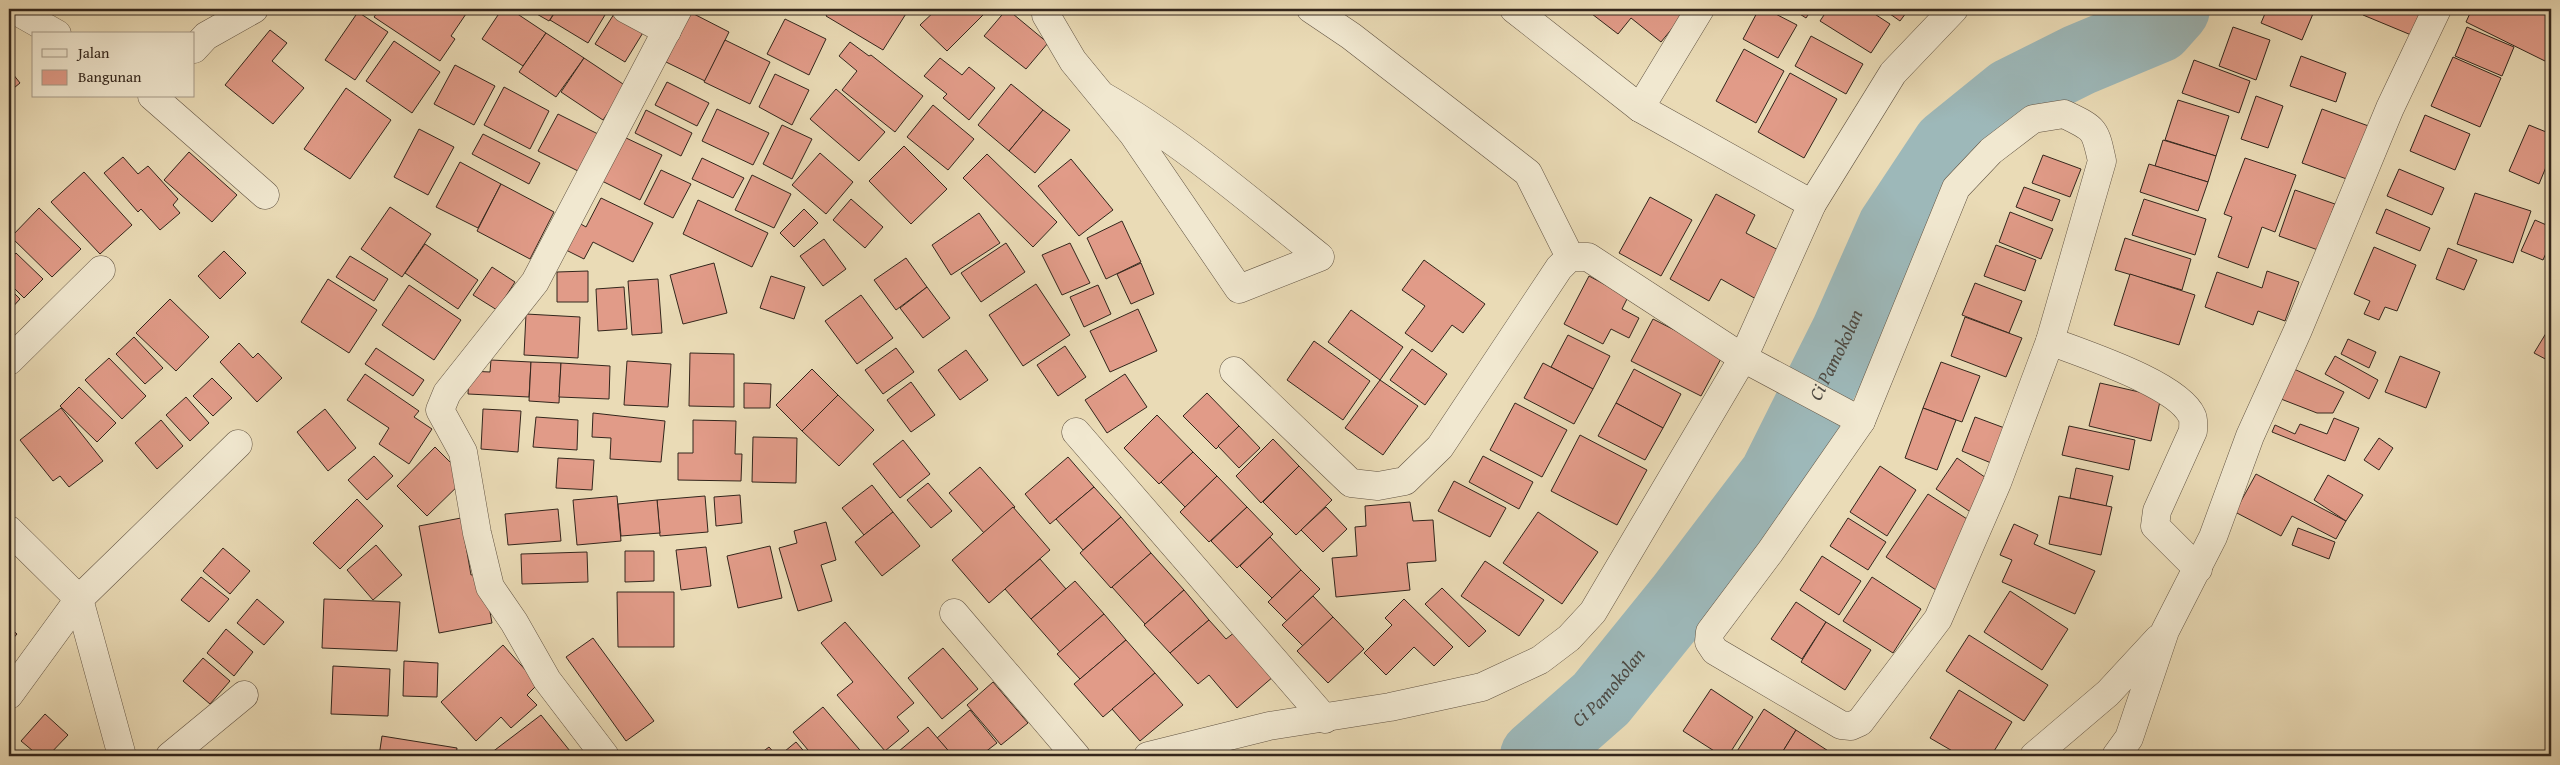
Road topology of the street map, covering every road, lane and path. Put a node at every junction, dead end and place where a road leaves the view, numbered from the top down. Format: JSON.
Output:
{"nodes":[{"id":1,"x":13,"y":9,"type":"edge"},
{"id":2,"x":254,"y":9,"type":"edge"},
{"id":3,"x":626,"y":9,"type":"edge"},
{"id":4,"x":1047,"y":9,"type":"edge"},
{"id":5,"x":1311,"y":9,"type":"edge"},
{"id":6,"x":1514,"y":9,"type":"edge"},
{"id":7,"x":1700,"y":9,"type":"edge"},
{"id":8,"x":1954,"y":9,"type":"edge"},
{"id":9,"x":2437,"y":9,"type":"edge"},
{"id":10,"x":672,"y":20,"type":"edge"},
{"id":11,"x":53,"y":32,"type":"edge"},
{"id":12,"x":195,"y":48,"type":"edge"},
{"id":13,"x":1101,"y":95,"type":"junction"},
{"id":14,"x":154,"y":98,"type":"edge"},
{"id":15,"x":1640,"y":108,"type":"junction"},
{"id":16,"x":265,"y":195,"type":"dead end"},
{"id":17,"x":1812,"y":204,"type":"junction"},
{"id":18,"x":1570,"y":257,"type":"junction"},
{"id":19,"x":101,"y":270,"type":"dead end"},
{"id":20,"x":2050,"y":341,"type":"junction"},
{"id":21,"x":1743,"y":358,"type":"junction"},
{"id":22,"x":9,"y":361,"type":"edge"},
{"id":23,"x":1234,"y":371,"type":"dead end"},
{"id":24,"x":1850,"y":414,"type":"junction"},
{"id":25,"x":1076,"y":432,"type":"dead end"},
{"id":26,"x":238,"y":444,"type":"dead end"},
{"id":27,"x":9,"y":530,"type":"edge"},
{"id":28,"x":2198,"y":568,"type":"junction"},
{"id":29,"x":79,"y":599,"type":"junction"},
{"id":30,"x":954,"y":613,"type":"dead end"},
{"id":31,"x":2165,"y":631,"type":"junction"},
{"id":32,"x":244,"y":695,"type":"dead end"},
{"id":33,"x":9,"y":696,"type":"edge"},
{"id":34,"x":1326,"y":719,"type":"junction"},
{"id":35,"x":122,"y":756,"type":"edge"},
{"id":36,"x":170,"y":756,"type":"edge"},
{"id":37,"x":605,"y":756,"type":"edge"},
{"id":38,"x":1076,"y":756,"type":"edge"},
{"id":39,"x":1148,"y":756,"type":"edge"},
{"id":40,"x":2034,"y":756,"type":"edge"},
{"id":41,"x":2116,"y":756,"type":"edge"}],
"edges":[{"from":1,"to":11,"type":"street"},
{"from":2,"to":12,"type":"street"},
{"from":3,"to":10,"type":"street"},
{"from":4,"to":13,"type":"street"},
{"from":5,"to":18,"type":"street"},
{"from":6,"to":15,"type":"street"},
{"from":7,"to":15,"type":"street"},
{"from":8,"to":17,"type":"street"},
{"from":9,"to":28,"type":"street"},
{"from":10,"to":37,"type":"street"},
{"from":13,"to":13,"type":"street"},
{"from":14,"to":16,"type":"street"},
{"from":15,"to":17,"type":"street"},
{"from":17,"to":21,"type":"street"},
{"from":18,"to":21,"type":"street"},
{"from":18,"to":23,"type":"street"},
{"from":19,"to":22,"type":"street"},
{"from":20,"to":24,"type":"street"},
{"from":20,"to":24,"type":"street"},
{"from":20,"to":28,"type":"street"},
{"from":21,"to":24,"type":"street"},
{"from":21,"to":34,"type":"street"},
{"from":25,"to":34,"type":"street"},
{"from":26,"to":29,"type":"street"},
{"from":27,"to":29,"type":"street"},
{"from":28,"to":31,"type":"street"},
{"from":29,"to":33,"type":"street"},
{"from":29,"to":35,"type":"street"},
{"from":30,"to":38,"type":"street"},
{"from":31,"to":40,"type":"street"},
{"from":31,"to":41,"type":"street"},
{"from":32,"to":36,"type":"street"},
{"from":34,"to":39,"type":"street"}]}
